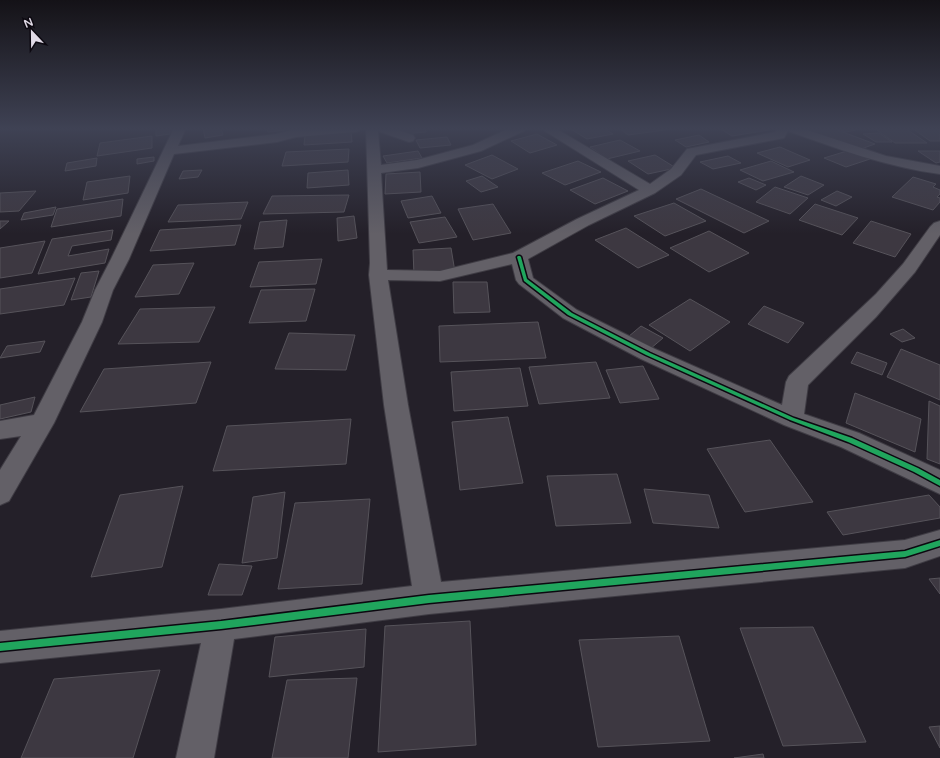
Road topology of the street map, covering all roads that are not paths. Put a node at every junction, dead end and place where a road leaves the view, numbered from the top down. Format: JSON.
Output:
{"nodes":[{"id":1,"x":163,"y":163,"type":"edge"},
{"id":2,"x":373,"y":163,"type":"edge"},
{"id":3,"x":420,"y":163,"type":"edge"},
{"id":4,"x":605,"y":163,"type":"edge"},
{"id":5,"x":683,"y":163,"type":"edge"},
{"id":6,"x":900,"y":163,"type":"edge"},
{"id":7,"x":373,"y":170,"type":"junction"},
{"id":8,"x":940,"y":170,"type":"edge"},
{"id":9,"x":650,"y":190,"type":"junction"},
{"id":10,"x":940,"y":226,"type":"edge"},
{"id":11,"x":519,"y":257,"type":"junction"},
{"id":12,"x":378,"y":275,"type":"junction"},
{"id":13,"x":792,"y":419,"type":"junction"},
{"id":14,"x":42,"y":422,"type":"junction"},
{"id":15,"x":0,"y":430,"type":"edge"},
{"id":16,"x":940,"y":483,"type":"edge"},
{"id":17,"x":0,"y":493,"type":"edge"},
{"id":18,"x":940,"y":543,"type":"edge"},
{"id":19,"x":429,"y":599,"type":"junction"},
{"id":20,"x":220,"y":625,"type":"junction"},
{"id":21,"x":0,"y":647,"type":"edge"},
{"id":22,"x":195,"y":758,"type":"edge"}],
"edges":[{"from":1,"to":14,"type":"street"},
{"from":2,"to":7,"type":"street"},
{"from":3,"to":7,"type":"street"},
{"from":4,"to":9,"type":"street"},
{"from":5,"to":9,"type":"street"},
{"from":6,"to":8,"type":"street"},
{"from":7,"to":12,"type":"street"},
{"from":9,"to":11,"type":"street"},
{"from":10,"to":13,"type":"street"},
{"from":11,"to":12,"type":"street"},
{"from":11,"to":13,"type":"street"},
{"from":12,"to":19,"type":"street"},
{"from":13,"to":16,"type":"street"},
{"from":14,"to":15,"type":"street"},
{"from":14,"to":17,"type":"street"},
{"from":18,"to":19,"type":"street"},
{"from":19,"to":20,"type":"street"},
{"from":20,"to":21,"type":"street"},
{"from":20,"to":22,"type":"street"}]}
